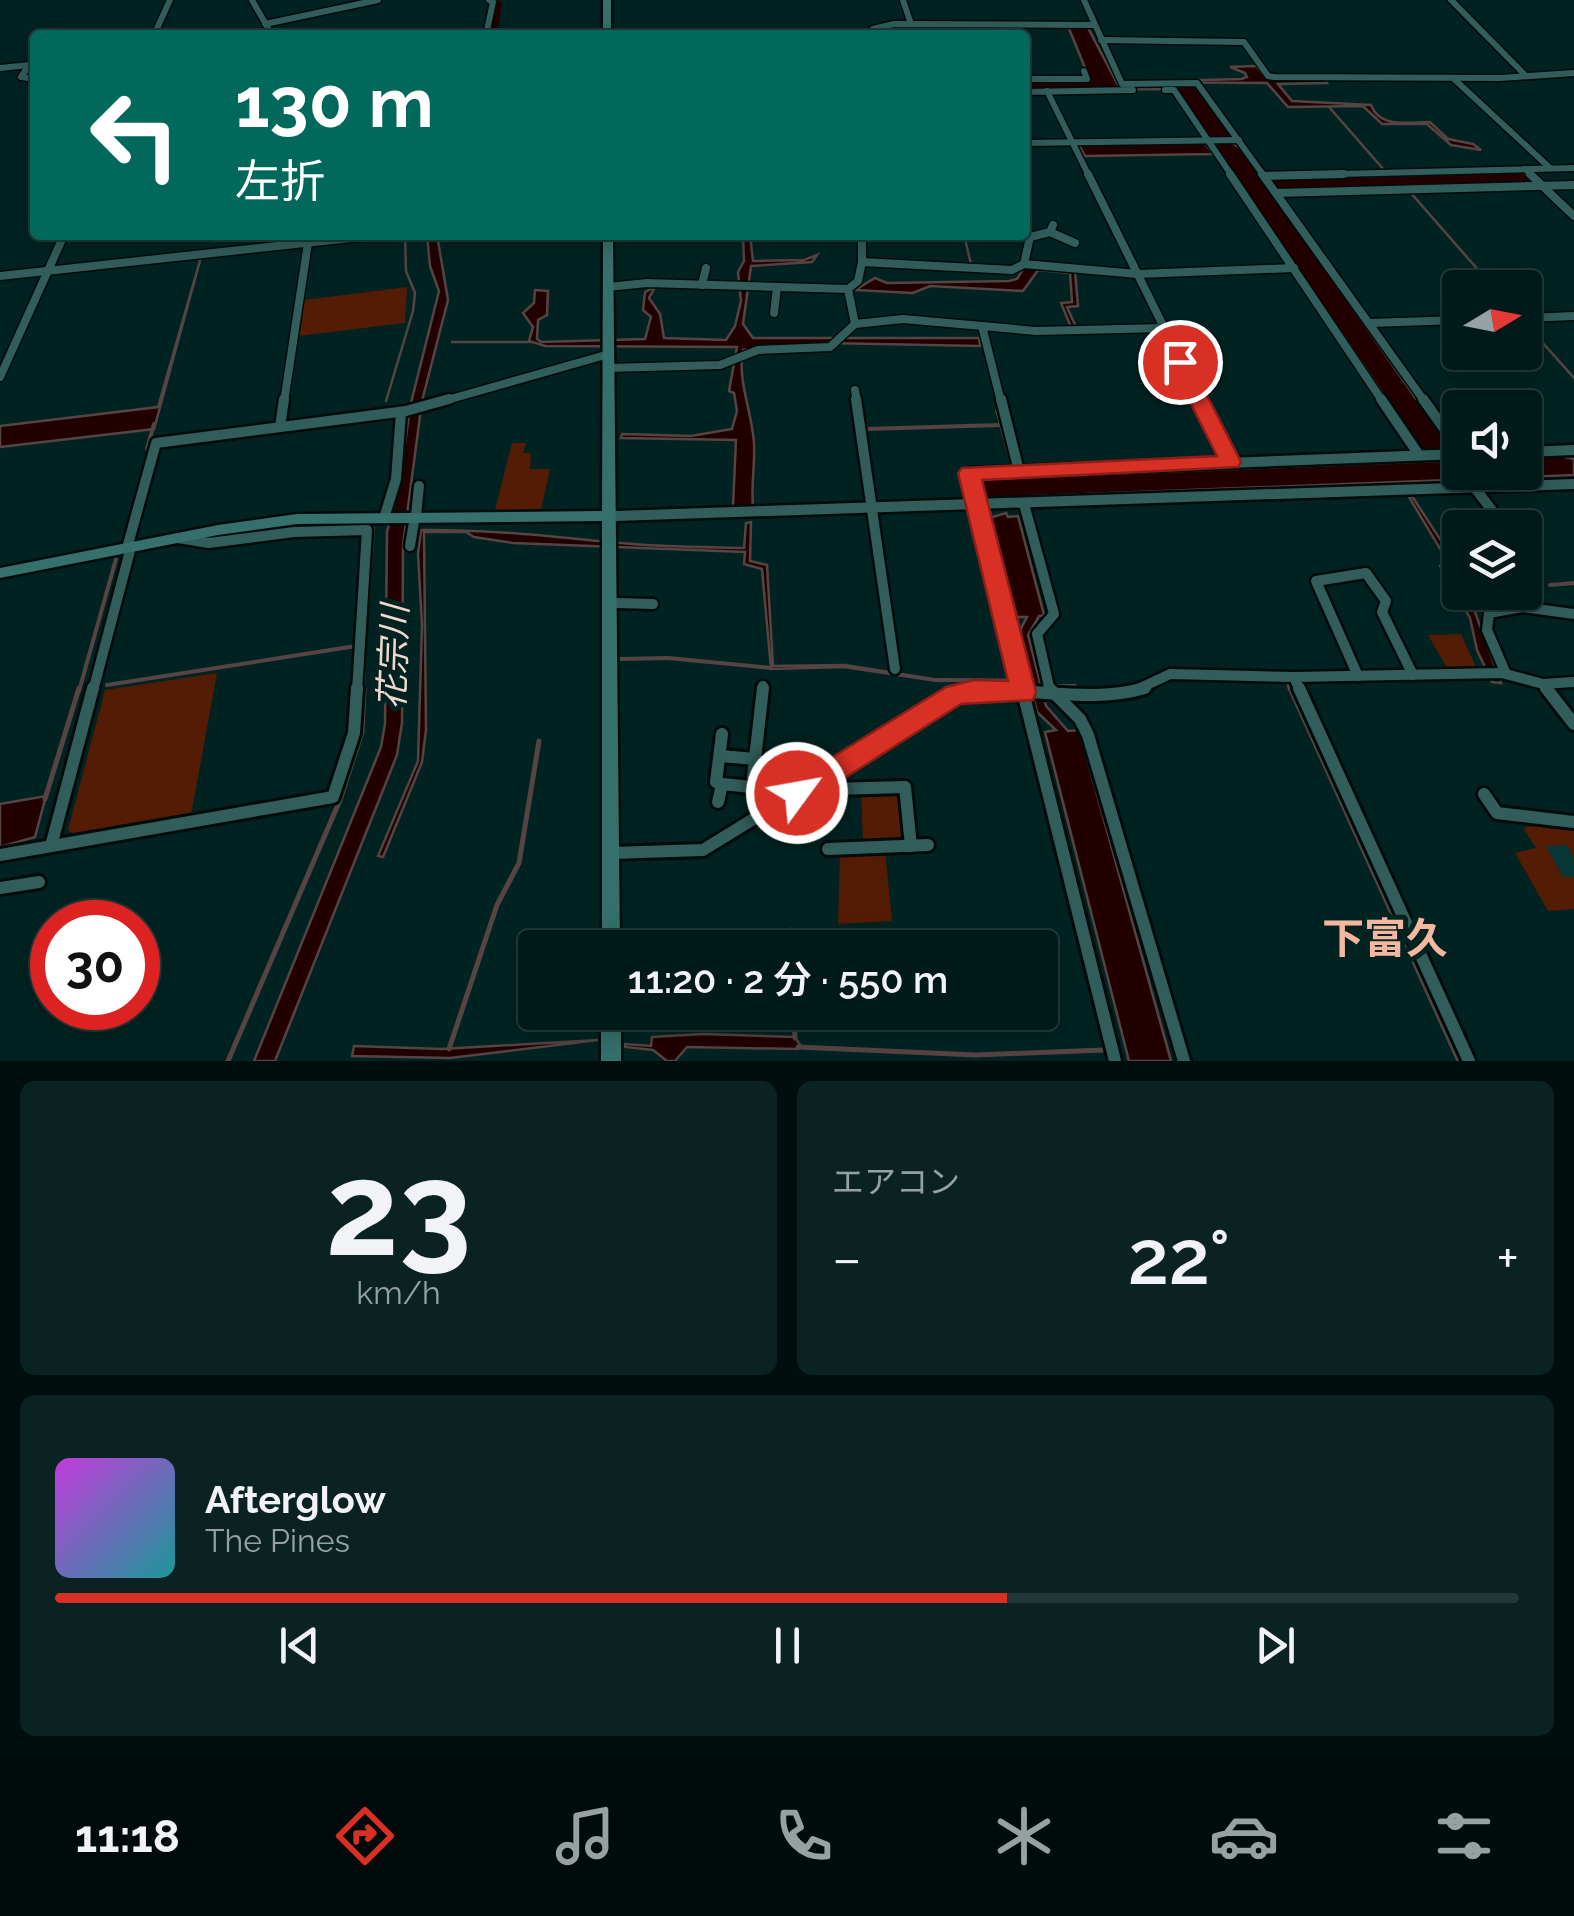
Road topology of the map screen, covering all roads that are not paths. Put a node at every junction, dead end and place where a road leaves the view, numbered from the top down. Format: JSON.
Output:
{"nodes":[{"id":1,"x":170,"y":0,"type":"edge"},
{"id":2,"x":252,"y":0,"type":"edge"},
{"id":3,"x":378,"y":0,"type":"edge"},
{"id":4,"x":489,"y":0,"type":"edge"},
{"id":5,"x":607,"y":0,"type":"edge"},
{"id":6,"x":904,"y":0,"type":"edge"},
{"id":7,"x":1084,"y":0,"type":"edge"},
{"id":8,"x":1451,"y":0,"type":"edge"},
{"id":9,"x":265,"y":24,"type":"junction"},
{"id":10,"x":911,"y":24,"type":"junction"},
{"id":11,"x":1093,"y":25,"type":"junction"},
{"id":12,"x":156,"y":30,"type":"edge"},
{"id":13,"x":269,"y":30,"type":"edge"},
{"id":14,"x":487,"y":30,"type":"edge"},
{"id":15,"x":607,"y":30,"type":"edge"},
{"id":16,"x":876,"y":30,"type":"edge"},
{"id":17,"x":1101,"y":40,"type":"junction"},
{"id":18,"x":0,"y":68,"type":"edge"},
{"id":19,"x":1084,"y":71,"type":"dead end"},
{"id":20,"x":1574,"y":73,"type":"edge"},
{"id":21,"x":1524,"y":74,"type":"junction"},
{"id":22,"x":30,"y":78,"type":"edge"},
{"id":23,"x":1453,"y":78,"type":"junction"},
{"id":24,"x":1030,"y":80,"type":"edge"},
{"id":25,"x":1030,"y":92,"type":"edge"},
{"id":26,"x":1047,"y":92,"type":"junction"},
{"id":27,"x":1211,"y":140,"type":"junction"},
{"id":28,"x":1236,"y":140,"type":"junction"},
{"id":29,"x":1030,"y":143,"type":"edge"},
{"id":30,"x":1073,"y":143,"type":"junction"},
{"id":31,"x":1550,"y":168,"type":"junction"},
{"id":32,"x":1574,"y":168,"type":"edge"},
{"id":33,"x":1526,"y":171,"type":"junction"},
{"id":34,"x":1265,"y":176,"type":"junction"},
{"id":35,"x":1542,"y":185,"type":"junction"},
{"id":36,"x":1574,"y":185,"type":"edge"},
{"id":37,"x":1278,"y":193,"type":"junction"},
{"id":38,"x":1574,"y":216,"type":"edge"},
{"id":39,"x":1030,"y":237,"type":"edge"},
{"id":40,"x":62,"y":240,"type":"edge"},
{"id":41,"x":335,"y":240,"type":"edge"},
{"id":42,"x":608,"y":240,"type":"edge"},
{"id":43,"x":862,"y":240,"type":"edge"},
{"id":44,"x":1029,"y":240,"type":"edge"},
{"id":45,"x":308,"y":243,"type":"junction"},
{"id":46,"x":1075,"y":243,"type":"dead end"},
{"id":47,"x":862,"y":262,"type":"junction"},
{"id":48,"x":1024,"y":264,"type":"junction"},
{"id":49,"x":706,"y":268,"type":"dead end"},
{"id":50,"x":1294,"y":268,"type":"junction"},
{"id":51,"x":48,"y":271,"type":"junction"},
{"id":52,"x":1137,"y":274,"type":"junction"},
{"id":53,"x":0,"y":276,"type":"edge"},
{"id":54,"x":702,"y":285,"type":"junction"},
{"id":55,"x":608,"y":287,"type":"junction"},
{"id":56,"x":777,"y":287,"type":"junction"},
{"id":57,"x":848,"y":288,"type":"junction"},
{"id":58,"x":774,"y":313,"type":"dead end"},
{"id":59,"x":1574,"y":316,"type":"edge"},
{"id":60,"x":1542,"y":317,"type":"edge"},
{"id":61,"x":1442,"y":321,"type":"edge"},
{"id":62,"x":855,"y":324,"type":"junction"},
{"id":63,"x":1369,"y":324,"type":"junction"},
{"id":64,"x":982,"y":326,"type":"junction"},
{"id":65,"x":1163,"y":328,"type":"junction"},
{"id":66,"x":608,"y":361,"type":"junction"},
{"id":67,"x":0,"y":377,"type":"edge"},
{"id":68,"x":856,"y":390,"type":"dead end"},
{"id":69,"x":403,"y":412,"type":"junction"},
{"id":70,"x":280,"y":427,"type":"junction"},
{"id":71,"x":1442,"y":427,"type":"edge"},
{"id":72,"x":1574,"y":450,"type":"edge"},
{"id":73,"x":1542,"y":451,"type":"edge"},
{"id":74,"x":1442,"y":454,"type":"edge"},
{"id":75,"x":1424,"y":455,"type":"junction"},
{"id":76,"x":1230,"y":462,"type":"junction"},
{"id":77,"x":1019,"y":471,"type":"junction"},
{"id":78,"x":1574,"y":484,"type":"edge"},
{"id":79,"x":1542,"y":485,"type":"edge"},
{"id":80,"x":419,"y":486,"type":"dead end"},
{"id":81,"x":1442,"y":489,"type":"edge"},
{"id":82,"x":1024,"y":504,"type":"junction"},
{"id":83,"x":978,"y":506,"type":"junction"},
{"id":84,"x":872,"y":510,"type":"junction"},
{"id":85,"x":386,"y":516,"type":"junction"},
{"id":86,"x":612,"y":516,"type":"junction"},
{"id":87,"x":414,"y":517,"type":"junction"},
{"id":88,"x":176,"y":538,"type":"junction"},
{"id":89,"x":410,"y":546,"type":"dead end"},
{"id":90,"x":129,"y":548,"type":"junction"},
{"id":91,"x":0,"y":573,"type":"edge"},
{"id":92,"x":617,"y":604,"type":"dead end"},
{"id":93,"x":653,"y":604,"type":"dead end"},
{"id":94,"x":1574,"y":614,"type":"edge"},
{"id":95,"x":896,"y":669,"type":"dead end"},
{"id":96,"x":1506,"y":674,"type":"junction"},
{"id":97,"x":1413,"y":675,"type":"junction"},
{"id":98,"x":1358,"y":676,"type":"junction"},
{"id":99,"x":1294,"y":677,"type":"junction"},
{"id":100,"x":1574,"y":682,"type":"edge"},
{"id":101,"x":1543,"y":684,"type":"junction"},
{"id":102,"x":763,"y":686,"type":"dead end"},
{"id":103,"x":1050,"y":691,"type":"junction"},
{"id":104,"x":1024,"y":692,"type":"junction"},
{"id":105,"x":1574,"y":724,"type":"edge"},
{"id":106,"x":722,"y":734,"type":"dead end"},
{"id":107,"x":720,"y":756,"type":"junction"},
{"id":108,"x":755,"y":759,"type":"junction"},
{"id":109,"x":820,"y":779,"type":"junction"},
{"id":110,"x":716,"y":782,"type":"dead end"},
{"id":111,"x":761,"y":788,"type":"junction"},
{"id":112,"x":1484,"y":794,"type":"dead end"},
{"id":113,"x":718,"y":802,"type":"dead end"},
{"id":114,"x":774,"y":807,"type":"junction"},
{"id":115,"x":1574,"y":822,"type":"edge"},
{"id":116,"x":928,"y":844,"type":"dead end"},
{"id":117,"x":51,"y":846,"type":"junction"},
{"id":118,"x":911,"y":846,"type":"junction"},
{"id":119,"x":828,"y":849,"type":"dead end"},
{"id":120,"x":612,"y":853,"type":"junction"},
{"id":121,"x":0,"y":855,"type":"edge"},
{"id":122,"x":39,"y":882,"type":"dead end"},
{"id":123,"x":0,"y":888,"type":"edge"},
{"id":124,"x":611,"y":930,"type":"edge"},
{"id":125,"x":611,"y":1030,"type":"edge"},
{"id":126,"x":611,"y":1061,"type":"edge"},
{"id":127,"x":1115,"y":1061,"type":"edge"},
{"id":128,"x":1184,"y":1061,"type":"edge"},
{"id":129,"x":1469,"y":1061,"type":"edge"}],
"edges":[{"from":1,"to":12,"type":"street"},
{"from":2,"to":9,"type":"street"},
{"from":3,"to":9,"type":"street"},
{"from":4,"to":14,"type":"street"},
{"from":5,"to":15,"type":"street"},
{"from":6,"to":10,"type":"street"},
{"from":7,"to":11,"type":"street"},
{"from":8,"to":21,"type":"street"},
{"from":9,"to":13,"type":"street"},
{"from":10,"to":11,"type":"street"},
{"from":10,"to":16,"type":"street"},
{"from":11,"to":17,"type":"street"},
{"from":17,"to":23,"type":"street"},
{"from":17,"to":28,"type":"street"},
{"from":18,"to":22,"type":"street"},
{"from":19,"to":24,"type":"street"},
{"from":20,"to":21,"type":"street"},
{"from":21,"to":23,"type":"street"},
{"from":23,"to":31,"type":"street"},
{"from":25,"to":26,"type":"street"},
{"from":26,"to":27,"type":"street"},
{"from":26,"to":30,"type":"street"},
{"from":27,"to":28,"type":"street"},
{"from":27,"to":30,"type":"street"},
{"from":27,"to":50,"type":"street"},
{"from":28,"to":34,"type":"street"},
{"from":29,"to":30,"type":"street"},
{"from":30,"to":52,"type":"street"},
{"from":31,"to":32,"type":"street"},
{"from":31,"to":33,"type":"street"},
{"from":33,"to":34,"type":"street"},
{"from":33,"to":35,"type":"street"},
{"from":34,"to":37,"type":"street"},
{"from":35,"to":36,"type":"street"},
{"from":35,"to":37,"type":"street"},
{"from":35,"to":38,"type":"street"},
{"from":37,"to":63,"type":"street"},
{"from":39,"to":46,"type":"street"},
{"from":40,"to":51,"type":"street"},
{"from":41,"to":45,"type":"street"},
{"from":42,"to":55,"type":"street"},
{"from":43,"to":47,"type":"street"},
{"from":44,"to":48,"type":"street"},
{"from":45,"to":51,"type":"street"},
{"from":45,"to":70,"type":"street"},
{"from":47,"to":48,"type":"street"},
{"from":47,"to":57,"type":"street"},
{"from":48,"to":52,"type":"street"},
{"from":49,"to":54,"type":"street"},
{"from":50,"to":52,"type":"street"},
{"from":50,"to":75,"type":"street"},
{"from":51,"to":53,"type":"street"},
{"from":51,"to":67,"type":"street"},
{"from":52,"to":65,"type":"street"},
{"from":54,"to":55,"type":"street"},
{"from":54,"to":56,"type":"street"},
{"from":55,"to":66,"type":"street"},
{"from":56,"to":57,"type":"street"},
{"from":56,"to":58,"type":"street"},
{"from":57,"to":62,"type":"street"},
{"from":59,"to":60,"type":"street"},
{"from":61,"to":63,"type":"street"},
{"from":62,"to":64,"type":"street"},
{"from":62,"to":66,"type":"street"},
{"from":63,"to":71,"type":"street"},
{"from":64,"to":65,"type":"street"},
{"from":64,"to":77,"type":"street"},
{"from":65,"to":76,"type":"street"},
{"from":66,"to":69,"type":"street"},
{"from":66,"to":86,"type":"street"},
{"from":68,"to":84,"type":"street"},
{"from":69,"to":70,"type":"street"},
{"from":69,"to":85,"type":"street"},
{"from":70,"to":90,"type":"street"},
{"from":72,"to":73,"type":"street"},
{"from":74,"to":75,"type":"street"},
{"from":75,"to":76,"type":"street"},
{"from":76,"to":77,"type":"street"},
{"from":77,"to":83,"type":"street"},
{"from":78,"to":79,"type":"street"},
{"from":80,"to":87,"type":"street"},
{"from":81,"to":82,"type":"street"},
{"from":82,"to":83,"type":"street"},
{"from":82,"to":103,"type":"street"},
{"from":83,"to":84,"type":"street"},
{"from":83,"to":104,"type":"street"},
{"from":84,"to":86,"type":"street"},
{"from":84,"to":95,"type":"street"},
{"from":85,"to":87,"type":"street"},
{"from":85,"to":88,"type":"street"},
{"from":86,"to":87,"type":"street"},
{"from":86,"to":120,"type":"street"},
{"from":87,"to":89,"type":"street"},
{"from":88,"to":90,"type":"street"},
{"from":88,"to":117,"type":"street"},
{"from":90,"to":91,"type":"street"},
{"from":90,"to":117,"type":"street"},
{"from":92,"to":93,"type":"street"},
{"from":94,"to":96,"type":"street"},
{"from":96,"to":97,"type":"street"},
{"from":96,"to":101,"type":"street"},
{"from":97,"to":98,"type":"street"},
{"from":97,"to":98,"type":"street"},
{"from":98,"to":99,"type":"street"},
{"from":99,"to":103,"type":"street"},
{"from":99,"to":129,"type":"street"},
{"from":100,"to":101,"type":"street"},
{"from":101,"to":105,"type":"street"},
{"from":102,"to":108,"type":"street"},
{"from":103,"to":104,"type":"street"},
{"from":103,"to":128,"type":"street"},
{"from":104,"to":109,"type":"street"},
{"from":104,"to":127,"type":"street"},
{"from":106,"to":107,"type":"street"},
{"from":107,"to":108,"type":"street"},
{"from":107,"to":110,"type":"street"},
{"from":108,"to":111,"type":"street"},
{"from":109,"to":114,"type":"street"},
{"from":109,"to":118,"type":"street"},
{"from":111,"to":113,"type":"street"},
{"from":111,"to":114,"type":"street"},
{"from":112,"to":115,"type":"street"},
{"from":114,"to":120,"type":"street"},
{"from":116,"to":118,"type":"street"},
{"from":117,"to":121,"type":"street"},
{"from":118,"to":119,"type":"street"},
{"from":120,"to":124,"type":"street"},
{"from":122,"to":123,"type":"street"},
{"from":125,"to":126,"type":"street"}]}
